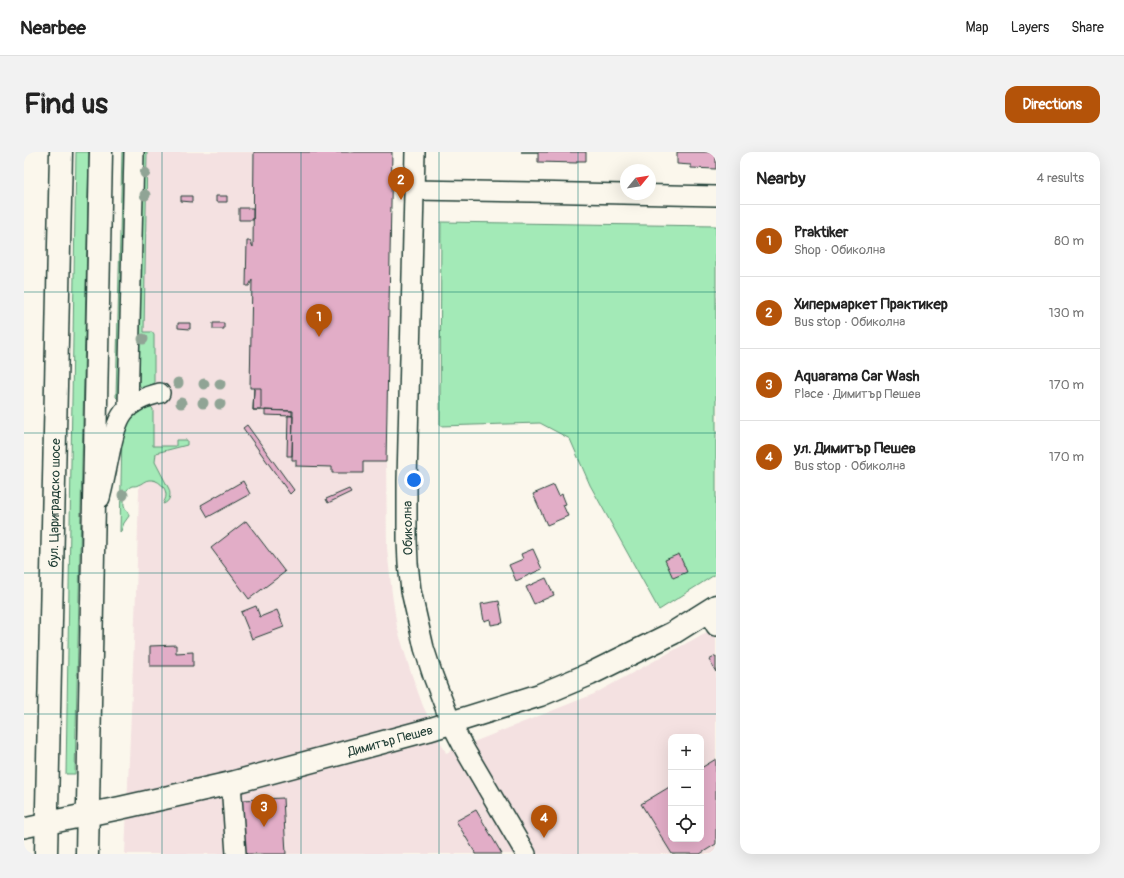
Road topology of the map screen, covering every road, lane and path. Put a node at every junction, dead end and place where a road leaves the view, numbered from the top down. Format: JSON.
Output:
{"nodes":[{"id":1,"x":61,"y":152,"type":"edge"},
{"id":2,"x":101,"y":152,"type":"edge"},
{"id":3,"x":134,"y":152,"type":"edge"},
{"id":4,"x":415,"y":152,"type":"edge"},
{"id":5,"x":415,"y":190,"type":"junction"},
{"id":6,"x":716,"y":196,"type":"edge"},
{"id":7,"x":160,"y":393,"type":"dead end"},
{"id":8,"x":128,"y":408,"type":"junction"},
{"id":9,"x":93,"y":533,"type":"junction"},
{"id":10,"x":713,"y":615,"type":"edge"},
{"id":11,"x":451,"y":723,"type":"junction"},
{"id":12,"x":231,"y":782,"type":"junction"},
{"id":13,"x":88,"y":814,"type":"junction"},
{"id":14,"x":47,"y":823,"type":"junction"},
{"id":15,"x":24,"y":828,"type":"edge"},
{"id":16,"x":46,"y":854,"type":"edge"},
{"id":17,"x":87,"y":854,"type":"edge"},
{"id":18,"x":236,"y":854,"type":"edge"},
{"id":19,"x":526,"y":854,"type":"edge"}],
"edges":[{"from":1,"to":14,"type":"main road","name":"бул. Цариградско шосе"},
{"from":2,"to":9,"type":"main road"},
{"from":3,"to":8,"type":"street"},
{"from":4,"to":5,"type":"street","name":"Обиколна"},
{"from":5,"to":6,"type":"street"},
{"from":5,"to":11,"type":"street","name":"Обиколна"},
{"from":7,"to":8,"type":"street"},
{"from":8,"to":9,"type":"street"},
{"from":9,"to":13,"type":"main road"},
{"from":10,"to":11,"type":"main road","name":"Димитър Пешев"},
{"from":11,"to":12,"type":"main road","name":"Димитър Пешев"},
{"from":11,"to":19,"type":"street","name":"Обиколна"},
{"from":12,"to":13,"type":"main road","name":"Димитър Пешев"},
{"from":12,"to":18,"type":"street"},
{"from":13,"to":14,"type":"main road","name":"Димитър Пешев"},
{"from":13,"to":17,"type":"main road"},
{"from":14,"to":15,"type":"street"},
{"from":14,"to":16,"type":"main road","name":"бул. Цариградско шосе"}]}
